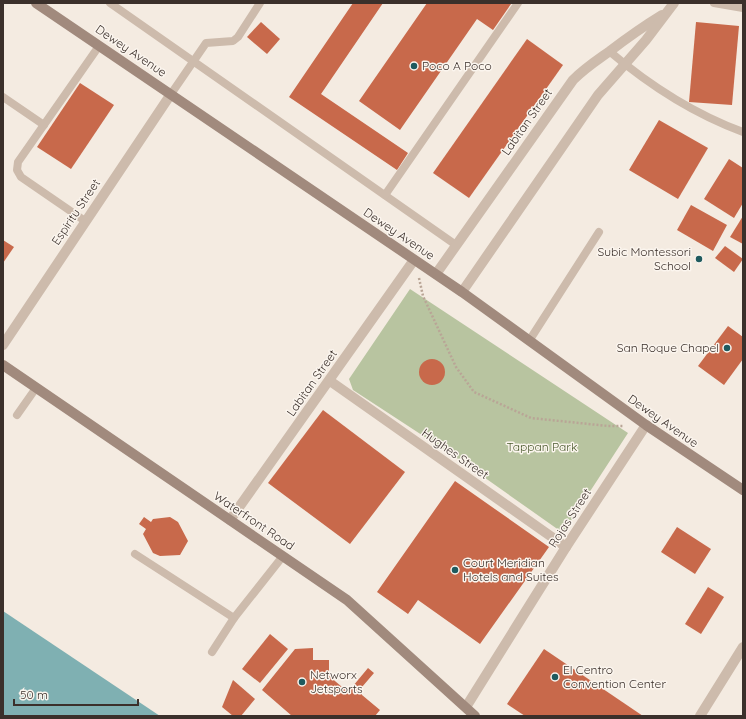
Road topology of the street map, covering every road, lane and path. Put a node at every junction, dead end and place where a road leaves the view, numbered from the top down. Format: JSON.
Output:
{"nodes":[{"id":1,"x":36,"y":3,"type":"edge"},
{"id":2,"x":110,"y":3,"type":"edge"},
{"id":3,"x":260,"y":3,"type":"edge"},
{"id":4,"x":518,"y":3,"type":"edge"},
{"id":5,"x":674,"y":3,"type":"edge"},
{"id":6,"x":714,"y":3,"type":"edge"},
{"id":7,"x":743,"y":8,"type":"edge"},
{"id":8,"x":667,"y":12,"type":"junction"},
{"id":9,"x":99,"y":46,"type":"junction"},
{"id":10,"x":609,"y":51,"type":"junction"},
{"id":11,"x":193,"y":61,"type":"junction"},
{"id":12,"x":624,"y":64,"type":"junction"},
{"id":13,"x":171,"y":94,"type":"junction"},
{"id":14,"x":3,"y":97,"type":"edge"},
{"id":15,"x":44,"y":125,"type":"junction"},
{"id":16,"x":743,"y":132,"type":"edge"},
{"id":17,"x":385,"y":195,"type":"junction"},
{"id":18,"x":85,"y":221,"type":"junction"},
{"id":19,"x":599,"y":232,"type":"dead end"},
{"id":20,"x":456,"y":245,"type":"junction"},
{"id":21,"x":414,"y":260,"type":"junction"},
{"id":22,"x":436,"y":274,"type":"junction"},
{"id":23,"x":462,"y":292,"type":"junction"},
{"id":24,"x":529,"y":341,"type":"junction"},
{"id":25,"x":3,"y":345,"type":"edge"},
{"id":26,"x":3,"y":365,"type":"edge"},
{"id":27,"x":330,"y":381,"type":"junction"},
{"id":28,"x":36,"y":388,"type":"junction"},
{"id":29,"x":17,"y":415,"type":"dead end"},
{"id":30,"x":646,"y":425,"type":"junction"},
{"id":31,"x":743,"y":490,"type":"edge"},
{"id":32,"x":230,"y":520,"type":"junction"},
{"id":33,"x":566,"y":547,"type":"junction"},
{"id":34,"x":135,"y":554,"type":"dead end"},
{"id":35,"x":283,"y":556,"type":"junction"},
{"id":36,"x":234,"y":618,"type":"junction"},
{"id":37,"x":743,"y":647,"type":"edge"},
{"id":38,"x":212,"y":652,"type":"dead end"},
{"id":39,"x":466,"y":707,"type":"junction"},
{"id":40,"x":475,"y":716,"type":"edge"},
{"id":41,"x":700,"y":716,"type":"edge"}],
"edges":[{"from":1,"to":9,"type":"main road","name":"Dewey Avenue"},
{"from":2,"to":11,"type":"lane"},
{"from":3,"to":11,"type":"lane"},
{"from":4,"to":17,"type":"lane"},
{"from":5,"to":8,"type":"street","name":"Labitan Street"},
{"from":6,"to":7,"type":"lane"},
{"from":8,"to":10,"type":"street","name":"Labitan Street"},
{"from":8,"to":12,"type":"street","name":"Labitan Street"},
{"from":9,"to":13,"type":"main road","name":"Dewey Avenue"},
{"from":9,"to":15,"type":"lane"},
{"from":10,"to":12,"type":"lane"},
{"from":10,"to":20,"type":"street","name":"Labitan Street"},
{"from":11,"to":13,"type":"lane"},
{"from":11,"to":17,"type":"lane"},
{"from":12,"to":16,"type":"lane"},
{"from":12,"to":23,"type":"street","name":"Labitan Street"},
{"from":13,"to":18,"type":"street","name":"Espiritu Street"},
{"from":13,"to":21,"type":"main road","name":"Dewey Avenue"},
{"from":14,"to":15,"type":"lane"},
{"from":15,"to":18,"type":"lane"},
{"from":17,"to":20,"type":"lane"},
{"from":18,"to":25,"type":"street","name":"Espiritu Street"},
{"from":19,"to":24,"type":"lane"},
{"from":20,"to":22,"type":"street","name":"Labitan Street"},
{"from":21,"to":22,"type":"main road","name":"Dewey Avenue"},
{"from":21,"to":27,"type":"street","name":"Labitan Street"},
{"from":21,"to":30,"type":"path"},
{"from":22,"to":23,"type":"main road","name":"Dewey Avenue"},
{"from":23,"to":24,"type":"main road","name":"Dewey Avenue"},
{"from":24,"to":30,"type":"main road","name":"Dewey Avenue"},
{"from":26,"to":28,"type":"main road","name":"Waterfront Road"},
{"from":27,"to":32,"type":"street","name":"Labitan Street"},
{"from":27,"to":33,"type":"street","name":"Hughes Street"},
{"from":28,"to":29,"type":"lane"},
{"from":28,"to":32,"type":"main road","name":"Waterfront Road"},
{"from":30,"to":31,"type":"main road","name":"Dewey Avenue"},
{"from":30,"to":33,"type":"street","name":"Rojas Street"},
{"from":32,"to":35,"type":"main road","name":"Waterfront Road"},
{"from":33,"to":39,"type":"street","name":"Rojas Street"},
{"from":34,"to":36,"type":"lane"},
{"from":35,"to":36,"type":"lane"},
{"from":35,"to":39,"type":"main road","name":"Waterfront Road"},
{"from":36,"to":38,"type":"lane"},
{"from":37,"to":41,"type":"street"},
{"from":39,"to":40,"type":"main road","name":"Waterfront Road"}]}
